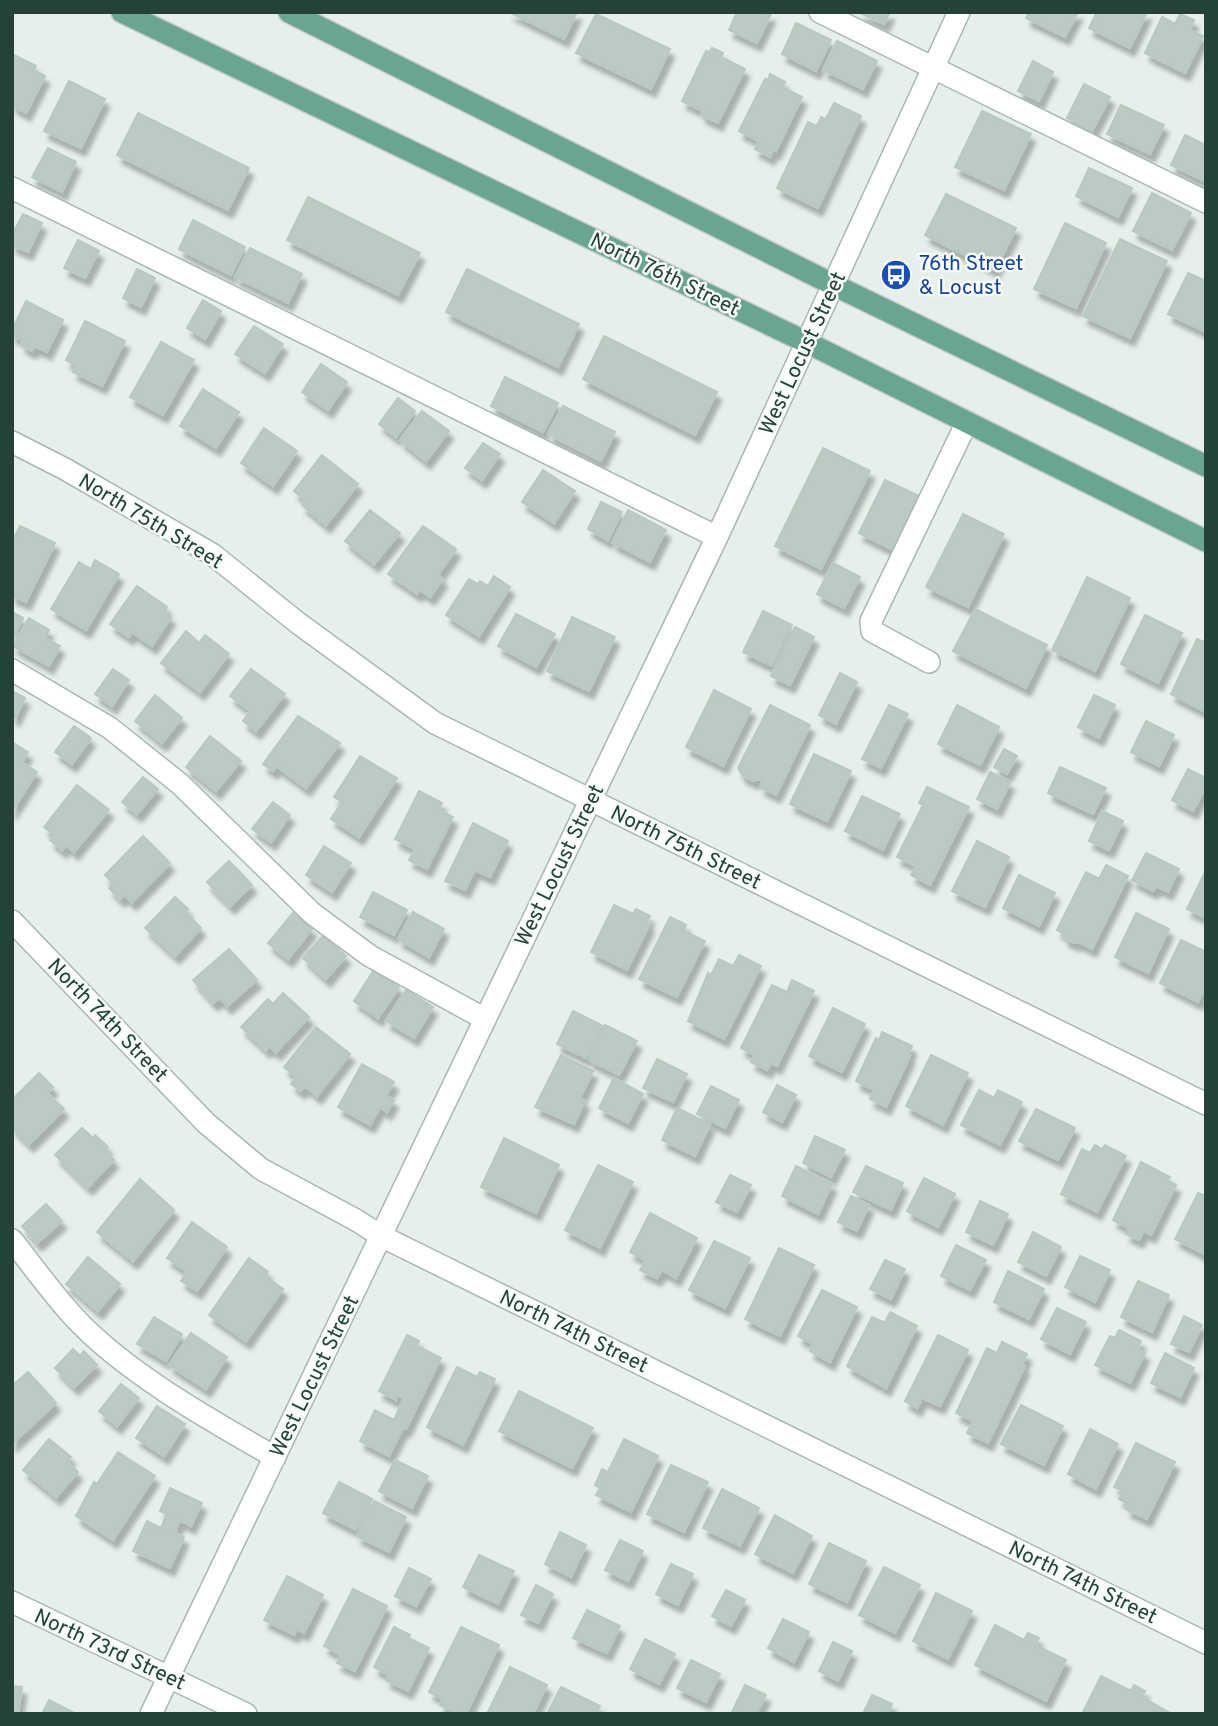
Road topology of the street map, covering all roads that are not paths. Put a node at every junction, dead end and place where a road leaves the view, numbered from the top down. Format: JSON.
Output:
{"nodes":[{"id":1,"x":122,"y":12,"type":"edge"},
{"id":2,"x":289,"y":12,"type":"edge"},
{"id":3,"x":820,"y":12,"type":"edge"},
{"id":4,"x":959,"y":12,"type":"edge"},
{"id":5,"x":932,"y":66,"type":"junction"},
{"id":6,"x":12,"y":188,"type":"edge"},
{"id":7,"x":1206,"y":202,"type":"edge"},
{"id":8,"x":834,"y":285,"type":"junction"},
{"id":9,"x":808,"y":343,"type":"junction"},
{"id":10,"x":967,"y":422,"type":"junction"},
{"id":11,"x":12,"y":442,"type":"edge"},
{"id":12,"x":1206,"y":466,"type":"edge"},
{"id":13,"x":717,"y":537,"type":"junction"},
{"id":14,"x":1206,"y":541,"type":"edge"},
{"id":15,"x":929,"y":662,"type":"dead end"},
{"id":16,"x":12,"y":670,"type":"edge"},
{"id":17,"x":590,"y":800,"type":"junction"},
{"id":18,"x":12,"y":921,"type":"edge"},
{"id":19,"x":485,"y":1019,"type":"junction"},
{"id":20,"x":1206,"y":1104,"type":"edge"},
{"id":21,"x":381,"y":1236,"type":"junction"},
{"id":22,"x":12,"y":1240,"type":"edge"},
{"id":23,"x":275,"y":1457,"type":"junction"},
{"id":24,"x":12,"y":1602,"type":"edge"},
{"id":25,"x":1206,"y":1643,"type":"edge"},
{"id":26,"x":169,"y":1676,"type":"junction"},
{"id":27,"x":151,"y":1714,"type":"edge"},
{"id":28,"x":246,"y":1714,"type":"edge"}],
"edges":[{"from":1,"to":9,"type":"main road","name":"North 76th Street"},
{"from":2,"to":8,"type":"main road"},
{"from":3,"to":5,"type":"street"},
{"from":4,"to":5,"type":"street","name":"West Locust Street"},
{"from":5,"to":7,"type":"street"},
{"from":5,"to":8,"type":"street","name":"West Locust Street"},
{"from":6,"to":13,"type":"street"},
{"from":8,"to":9,"type":"street","name":"West Locust Street"},
{"from":8,"to":12,"type":"main road"},
{"from":9,"to":10,"type":"main road","name":"North 76th Street"},
{"from":9,"to":13,"type":"street","name":"West Locust Street"},
{"from":10,"to":14,"type":"main road","name":"North 76th Street"},
{"from":10,"to":15,"type":"street"},
{"from":11,"to":17,"type":"street","name":"North 75th Street"},
{"from":13,"to":17,"type":"street","name":"West Locust Street"},
{"from":16,"to":19,"type":"street"},
{"from":17,"to":19,"type":"street","name":"West Locust Street"},
{"from":17,"to":20,"type":"street","name":"North 75th Street"},
{"from":18,"to":21,"type":"street","name":"North 74th Street"},
{"from":19,"to":21,"type":"street","name":"West Locust Street"},
{"from":21,"to":23,"type":"street","name":"West Locust Street"},
{"from":21,"to":25,"type":"street","name":"North 74th Street"},
{"from":22,"to":23,"type":"street"},
{"from":23,"to":26,"type":"street","name":"West Locust Street"},
{"from":24,"to":26,"type":"street","name":"North 73rd Street"},
{"from":26,"to":27,"type":"street","name":"West Locust Street"},
{"from":26,"to":28,"type":"street","name":"North 73rd Street"}]}
